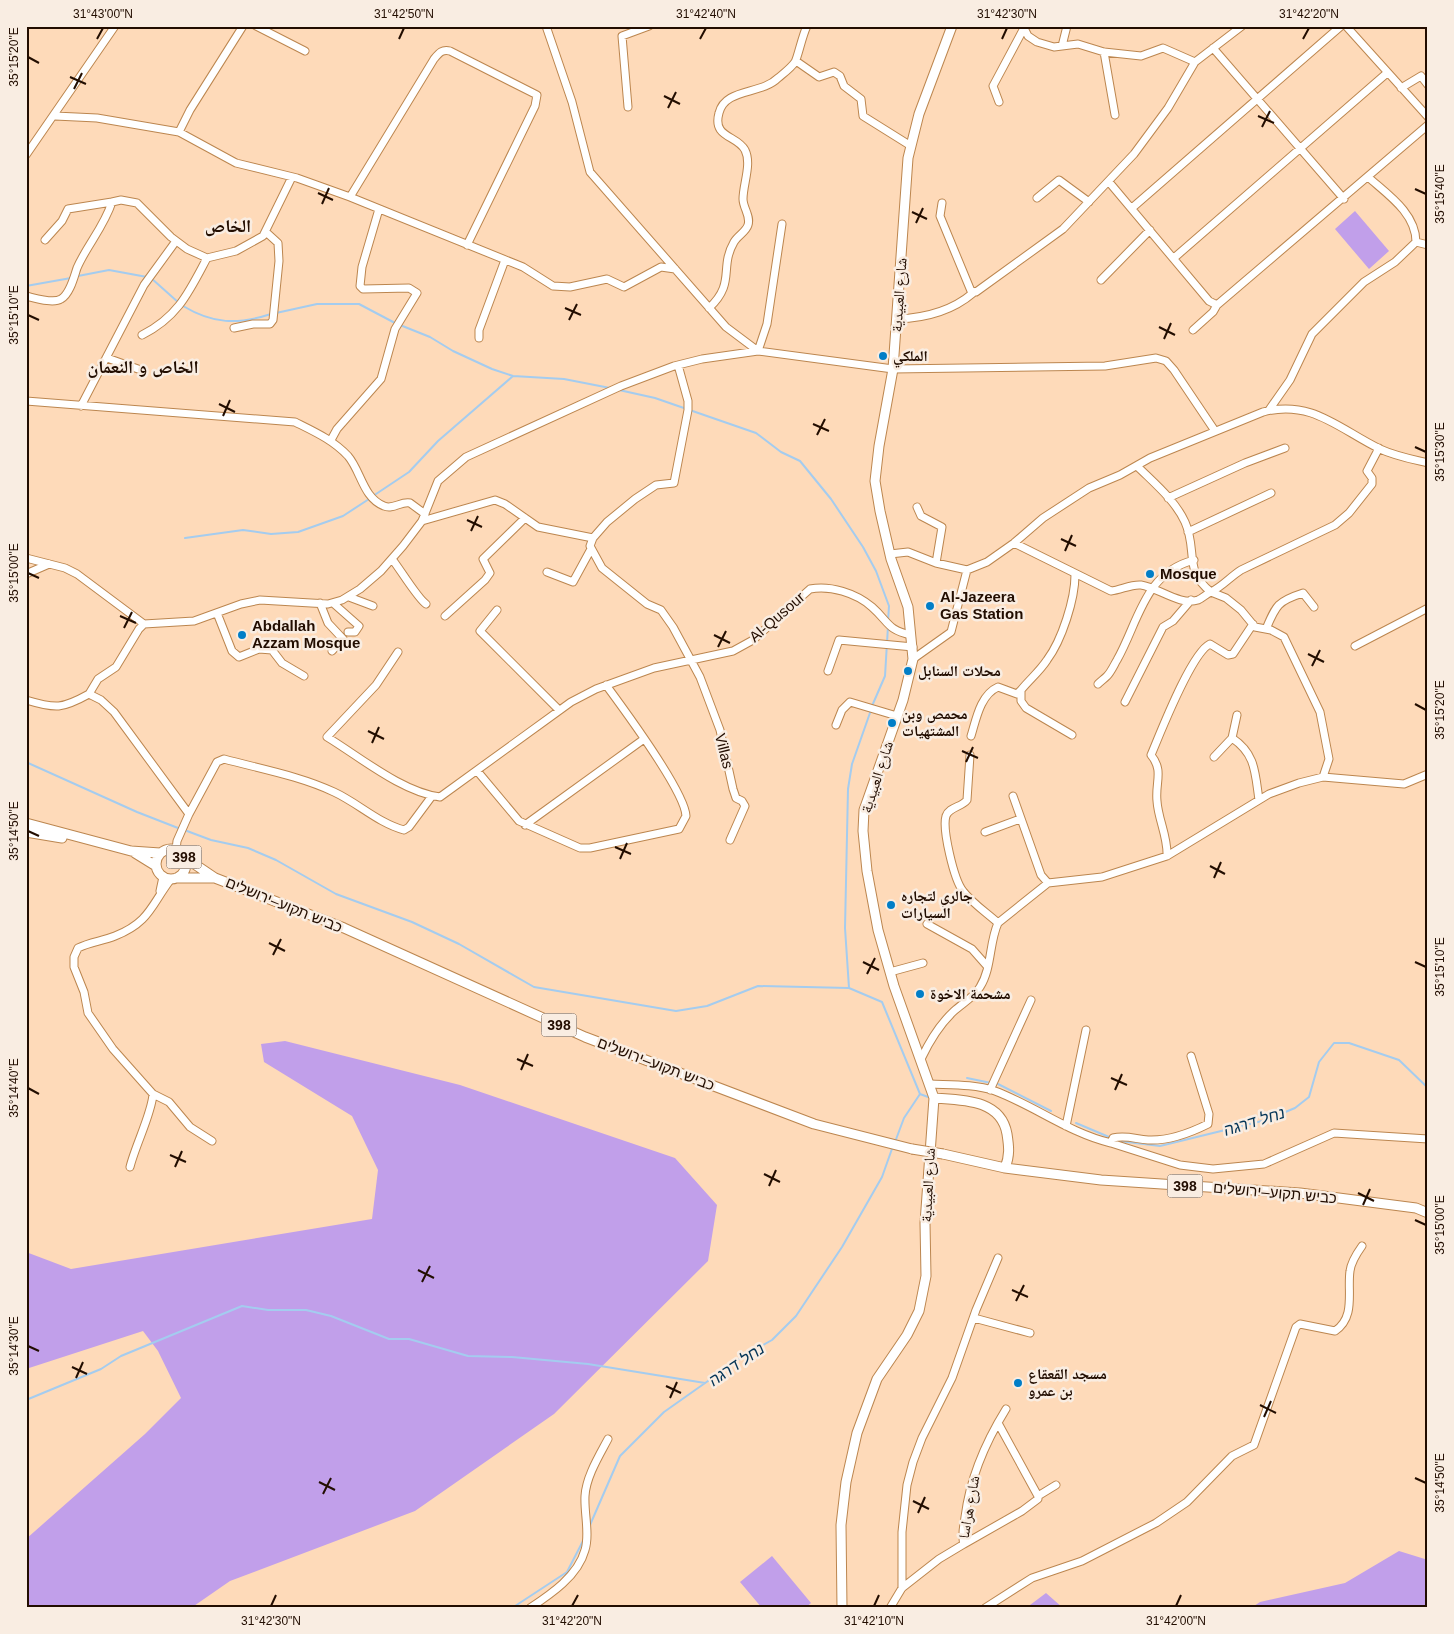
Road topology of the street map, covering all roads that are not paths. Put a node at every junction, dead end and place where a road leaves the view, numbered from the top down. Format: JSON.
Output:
{"nodes":[{"id":1,"x":115,"y":26,"type":"edge"},
{"id":2,"x":242,"y":26,"type":"edge"},
{"id":3,"x":256,"y":26,"type":"edge"},
{"id":4,"x":546,"y":26,"type":"edge"},
{"id":5,"x":649,"y":26,"type":"edge"},
{"id":6,"x":807,"y":26,"type":"edge"},
{"id":7,"x":952,"y":26,"type":"edge"},
{"id":8,"x":1067,"y":26,"type":"edge"},
{"id":9,"x":1242,"y":26,"type":"edge"},
{"id":10,"x":1341,"y":26,"type":"edge"},
{"id":11,"x":1346,"y":26,"type":"edge"},
{"id":12,"x":1023,"y":27,"type":"edge"},
{"id":13,"x":1062,"y":46,"type":"junction"},
{"id":14,"x":1213,"y":48,"type":"junction"},
{"id":15,"x":305,"y":51,"type":"dead end"},
{"id":16,"x":1104,"y":52,"type":"junction"},
{"id":17,"x":796,"y":61,"type":"junction"},
{"id":18,"x":1195,"y":62,"type":"junction"},
{"id":19,"x":1387,"y":73,"type":"junction"},
{"id":20,"x":1428,"y":85,"type":"edge"},
{"id":21,"x":1401,"y":88,"type":"junction"},
{"id":22,"x":1257,"y":100,"type":"junction"},
{"id":23,"x":999,"y":102,"type":"dead end"},
{"id":24,"x":628,"y":108,"type":"dead end"},
{"id":25,"x":1115,"y":115,"type":"dead end"},
{"id":26,"x":55,"y":116,"type":"junction"},
{"id":27,"x":1428,"y":117,"type":"edge"},
{"id":28,"x":1428,"y":125,"type":"edge"},
{"id":29,"x":179,"y":132,"type":"junction"},
{"id":30,"x":911,"y":146,"type":"junction"},
{"id":31,"x":1301,"y":148,"type":"junction"},
{"id":32,"x":26,"y":155,"type":"edge"},
{"id":33,"x":292,"y":177,"type":"junction"},
{"id":34,"x":1368,"y":177,"type":"junction"},
{"id":35,"x":1109,"y":182,"type":"junction"},
{"id":36,"x":350,"y":197,"type":"junction"},
{"id":37,"x":1037,"y":198,"type":"dead end"},
{"id":38,"x":1344,"y":199,"type":"junction"},
{"id":39,"x":112,"y":202,"type":"junction"},
{"id":40,"x":1089,"y":202,"type":"junction"},
{"id":41,"x":942,"y":203,"type":"dead end"},
{"id":42,"x":1132,"y":208,"type":"junction"},
{"id":43,"x":380,"y":209,"type":"junction"},
{"id":44,"x":782,"y":224,"type":"dead end"},
{"id":45,"x":1150,"y":230,"type":"junction"},
{"id":46,"x":266,"y":232,"type":"junction"},
{"id":47,"x":45,"y":240,"type":"dead end"},
{"id":48,"x":176,"y":241,"type":"junction"},
{"id":49,"x":1416,"y":242,"type":"junction"},
{"id":50,"x":467,"y":245,"type":"junction"},
{"id":51,"x":1428,"y":245,"type":"edge"},
{"id":52,"x":207,"y":258,"type":"junction"},
{"id":53,"x":1174,"y":258,"type":"junction"},
{"id":54,"x":505,"y":260,"type":"junction"},
{"id":55,"x":676,"y":270,"type":"junction"},
{"id":56,"x":1101,"y":280,"type":"dead end"},
{"id":57,"x":973,"y":292,"type":"junction"},
{"id":58,"x":26,"y":296,"type":"edge"},
{"id":59,"x":1217,"y":304,"type":"junction"},
{"id":60,"x":709,"y":308,"type":"junction"},
{"id":61,"x":897,"y":319,"type":"junction"},
{"id":62,"x":234,"y":328,"type":"dead end"},
{"id":63,"x":1193,"y":330,"type":"dead end"},
{"id":64,"x":142,"y":335,"type":"dead end"},
{"id":65,"x":479,"y":338,"type":"dead end"},
{"id":66,"x":758,"y":351,"type":"junction"},
{"id":67,"x":107,"y":358,"type":"junction"},
{"id":68,"x":678,"y":365,"type":"junction"},
{"id":69,"x":138,"y":369,"type":"dead end"},
{"id":70,"x":894,"y":369,"type":"junction"},
{"id":71,"x":26,"y":401,"type":"edge"},
{"id":72,"x":81,"y":406,"type":"junction"},
{"id":73,"x":1269,"y":410,"type":"junction"},
{"id":74,"x":1215,"y":430,"type":"junction"},
{"id":75,"x":331,"y":440,"type":"junction"},
{"id":76,"x":1285,"y":448,"type":"dead end"},
{"id":77,"x":1379,"y":448,"type":"junction"},
{"id":78,"x":1428,"y":463,"type":"edge"},
{"id":79,"x":1137,"y":466,"type":"junction"},
{"id":80,"x":1271,"y":493,"type":"dead end"},
{"id":81,"x":1168,"y":498,"type":"junction"},
{"id":82,"x":917,"y":507,"type":"dead end"},
{"id":83,"x":424,"y":518,"type":"junction"},
{"id":84,"x":525,"y":518,"type":"junction"},
{"id":85,"x":1188,"y":532,"type":"junction"},
{"id":86,"x":593,"y":538,"type":"junction"},
{"id":87,"x":1014,"y":543,"type":"junction"},
{"id":88,"x":592,"y":549,"type":"junction"},
{"id":89,"x":890,"y":554,"type":"junction"},
{"id":90,"x":26,"y":558,"type":"edge"},
{"id":91,"x":392,"y":559,"type":"junction"},
{"id":92,"x":1194,"y":560,"type":"junction"},
{"id":93,"x":936,"y":563,"type":"junction"},
{"id":94,"x":49,"y":564,"type":"junction"},
{"id":95,"x":967,"y":570,"type":"junction"},
{"id":96,"x":547,"y":572,"type":"dead end"},
{"id":97,"x":26,"y":574,"type":"edge"},
{"id":98,"x":1075,"y":575,"type":"junction"},
{"id":99,"x":1152,"y":589,"type":"junction"},
{"id":100,"x":1211,"y":592,"type":"junction"},
{"id":101,"x":349,"y":596,"type":"junction"},
{"id":102,"x":1191,"y":600,"type":"junction"},
{"id":103,"x":320,"y":603,"type":"junction"},
{"id":104,"x":333,"y":603,"type":"junction"},
{"id":105,"x":426,"y":604,"type":"dead end"},
{"id":106,"x":373,"y":606,"type":"dead end"},
{"id":107,"x":1314,"y":607,"type":"dead end"},
{"id":108,"x":1428,"y":608,"type":"edge"},
{"id":109,"x":497,"y":610,"type":"dead end"},
{"id":110,"x":217,"y":613,"type":"junction"},
{"id":111,"x":445,"y":616,"type":"dead end"},
{"id":112,"x":144,"y":624,"type":"junction"},
{"id":113,"x":1253,"y":624,"type":"junction"},
{"id":114,"x":1266,"y":629,"type":"junction"},
{"id":115,"x":348,"y":632,"type":"dead end"},
{"id":116,"x":911,"y":635,"type":"junction"},
{"id":117,"x":1355,"y":646,"type":"dead end"},
{"id":118,"x":913,"y":647,"type":"junction"},
{"id":119,"x":332,"y":651,"type":"dead end"},
{"id":120,"x":398,"y":652,"type":"dead end"},
{"id":121,"x":690,"y":659,"type":"junction"},
{"id":122,"x":913,"y":659,"type":"junction"},
{"id":123,"x":828,"y":671,"type":"dead end"},
{"id":124,"x":304,"y":676,"type":"dead end"},
{"id":125,"x":1098,"y":684,"type":"dead end"},
{"id":126,"x":606,"y":685,"type":"junction"},
{"id":127,"x":1022,"y":690,"type":"junction"},
{"id":128,"x":89,"y":694,"type":"junction"},
{"id":129,"x":26,"y":700,"type":"edge"},
{"id":130,"x":1124,"y":702,"type":"dead end"},
{"id":131,"x":559,"y":710,"type":"junction"},
{"id":132,"x":897,"y":716,"type":"junction"},
{"id":133,"x":1237,"y":716,"type":"dead end"},
{"id":134,"x":836,"y":725,"type":"dead end"},
{"id":135,"x":1072,"y":735,"type":"dead end"},
{"id":136,"x":971,"y":736,"type":"dead end"},
{"id":137,"x":1232,"y":738,"type":"junction"},
{"id":138,"x":644,"y":739,"type":"junction"},
{"id":139,"x":970,"y":755,"type":"dead end"},
{"id":140,"x":1214,"y":756,"type":"dead end"},
{"id":141,"x":478,"y":772,"type":"junction"},
{"id":142,"x":1428,"y":774,"type":"edge"},
{"id":143,"x":1323,"y":777,"type":"junction"},
{"id":144,"x":432,"y":796,"type":"junction"},
{"id":145,"x":1012,"y":796,"type":"dead end"},
{"id":146,"x":1259,"y":800,"type":"junction"},
{"id":147,"x":190,"y":814,"type":"junction"},
{"id":148,"x":1020,"y":819,"type":"junction"},
{"id":149,"x":26,"y":823,"type":"edge"},
{"id":150,"x":525,"y":824,"type":"junction"},
{"id":151,"x":26,"y":832,"type":"edge"},
{"id":152,"x":985,"y":832,"type":"dead end"},
{"id":153,"x":730,"y":840,"type":"dead end"},
{"id":154,"x":112,"y":846,"type":"junction"},
{"id":155,"x":130,"y":850,"type":"junction"},
{"id":156,"x":176,"y":850,"type":"junction"},
{"id":157,"x":160,"y":853,"type":"junction"},
{"id":158,"x":1167,"y":856,"type":"junction"},
{"id":159,"x":184,"y":857,"type":"junction"},
{"id":160,"x":156,"y":866,"type":"junction"},
{"id":161,"x":170,"y":878,"type":"junction"},
{"id":162,"x":215,"y":878,"type":"junction"},
{"id":163,"x":1048,"y":883,"type":"junction"},
{"id":164,"x":998,"y":923,"type":"junction"},
{"id":165,"x":927,"y":924,"type":"dead end"},
{"id":166,"x":923,"y":963,"type":"dead end"},
{"id":167,"x":987,"y":966,"type":"junction"},
{"id":168,"x":890,"y":972,"type":"junction"},
{"id":169,"x":1031,"y":1000,"type":"dead end"},
{"id":170,"x":1086,"y":1030,"type":"dead end"},
{"id":171,"x":1192,"y":1056,"type":"dead end"},
{"id":172,"x":920,"y":1059,"type":"junction"},
{"id":173,"x":930,"y":1084,"type":"junction"},
{"id":174,"x":990,"y":1090,"type":"junction"},
{"id":175,"x":152,"y":1094,"type":"junction"},
{"id":176,"x":934,"y":1098,"type":"junction"},
{"id":177,"x":1066,"y":1126,"type":"junction"},
{"id":178,"x":1428,"y":1139,"type":"edge"},
{"id":179,"x":212,"y":1141,"type":"dead end"},
{"id":180,"x":1111,"y":1143,"type":"junction"},
{"id":181,"x":130,"y":1167,"type":"dead end"},
{"id":182,"x":1005,"y":1168,"type":"junction"},
{"id":183,"x":1428,"y":1213,"type":"edge"},
{"id":184,"x":1362,"y":1246,"type":"dead end"},
{"id":185,"x":998,"y":1258,"type":"dead end"},
{"id":186,"x":974,"y":1318,"type":"junction"},
{"id":187,"x":1030,"y":1333,"type":"dead end"},
{"id":188,"x":1006,"y":1409,"type":"dead end"},
{"id":189,"x":998,"y":1423,"type":"junction"},
{"id":190,"x":608,"y":1439,"type":"dead end"},
{"id":191,"x":1056,"y":1485,"type":"dead end"},
{"id":192,"x":1038,"y":1496,"type":"junction"},
{"id":193,"x":964,"y":1544,"type":"junction"},
{"id":194,"x":902,"y":1588,"type":"junction"},
{"id":195,"x":530,"y":1608,"type":"edge"},
{"id":196,"x":842,"y":1608,"type":"edge"},
{"id":197,"x":890,"y":1608,"type":"edge"},
{"id":198,"x":984,"y":1608,"type":"edge"}],
"edges":[{"from":1,"to":26,"type":"street"},
{"from":2,"to":29,"type":"street"},
{"from":3,"to":15,"type":"street"},
{"from":4,"to":55,"type":"street"},
{"from":5,"to":24,"type":"street"},
{"from":6,"to":17,"type":"street"},
{"from":7,"to":30,"type":"main road","name":"شارع العبيدية"},
{"from":8,"to":13,"type":"street"},
{"from":9,"to":14,"type":"street"},
{"from":10,"to":22,"type":"street"},
{"from":11,"to":19,"type":"street"},
{"from":12,"to":13,"type":"street"},
{"from":12,"to":23,"type":"street"},
{"from":13,"to":16,"type":"street"},
{"from":14,"to":18,"type":"street"},
{"from":14,"to":22,"type":"street"},
{"from":16,"to":18,"type":"street"},
{"from":16,"to":25,"type":"street"},
{"from":17,"to":30,"type":"street"},
{"from":17,"to":60,"type":"street"},
{"from":18,"to":35,"type":"street"},
{"from":19,"to":21,"type":"street"},
{"from":19,"to":31,"type":"street"},
{"from":20,"to":21,"type":"street"},
{"from":21,"to":27,"type":"street"},
{"from":22,"to":31,"type":"street"},
{"from":22,"to":42,"type":"street"},
{"from":26,"to":29,"type":"street"},
{"from":26,"to":32,"type":"street"},
{"from":28,"to":34,"type":"street"},
{"from":29,"to":33,"type":"street"},
{"from":30,"to":61,"type":"main road","name":"شارع العبيدية"},
{"from":31,"to":38,"type":"street"},
{"from":31,"to":53,"type":"street"},
{"from":33,"to":36,"type":"street"},
{"from":33,"to":46,"type":"street"},
{"from":34,"to":38,"type":"street"},
{"from":34,"to":49,"type":"street"},
{"from":35,"to":40,"type":"street"},
{"from":35,"to":42,"type":"street"},
{"from":36,"to":43,"type":"street"},
{"from":36,"to":50,"type":"street"},
{"from":37,"to":40,"type":"street"},
{"from":38,"to":59,"type":"street"},
{"from":39,"to":47,"type":"street"},
{"from":39,"to":48,"type":"street"},
{"from":39,"to":58,"type":"street"},
{"from":40,"to":57,"type":"street"},
{"from":41,"to":57,"type":"street"},
{"from":42,"to":45,"type":"street"},
{"from":43,"to":50,"type":"street"},
{"from":43,"to":75,"type":"street"},
{"from":44,"to":66,"type":"street"},
{"from":45,"to":53,"type":"street"},
{"from":45,"to":56,"type":"street"},
{"from":46,"to":52,"type":"street"},
{"from":46,"to":62,"type":"street"},
{"from":48,"to":52,"type":"street"},
{"from":48,"to":67,"type":"street"},
{"from":49,"to":51,"type":"street"},
{"from":49,"to":73,"type":"street"},
{"from":50,"to":54,"type":"street"},
{"from":52,"to":64,"type":"street"},
{"from":53,"to":59,"type":"street"},
{"from":54,"to":55,"type":"street"},
{"from":54,"to":65,"type":"street"},
{"from":55,"to":60,"type":"street"},
{"from":57,"to":61,"type":"street"},
{"from":59,"to":63,"type":"street"},
{"from":60,"to":66,"type":"street"},
{"from":61,"to":70,"type":"main road","name":"شارع العبيدية"},
{"from":66,"to":68,"type":"street"},
{"from":66,"to":70,"type":"street"},
{"from":67,"to":69,"type":"street"},
{"from":67,"to":72,"type":"street"},
{"from":68,"to":83,"type":"street"},
{"from":68,"to":86,"type":"street"},
{"from":70,"to":74,"type":"street"},
{"from":70,"to":89,"type":"main road","name":"شارع العبيدية"},
{"from":71,"to":72,"type":"street"},
{"from":72,"to":75,"type":"street"},
{"from":73,"to":74,"type":"street"},
{"from":73,"to":77,"type":"street"},
{"from":74,"to":79,"type":"street"},
{"from":75,"to":83,"type":"street"},
{"from":76,"to":81,"type":"street"},
{"from":77,"to":78,"type":"street"},
{"from":77,"to":100,"type":"street"},
{"from":79,"to":81,"type":"street"},
{"from":79,"to":87,"type":"street"},
{"from":80,"to":85,"type":"street"},
{"from":81,"to":85,"type":"street"},
{"from":82,"to":93,"type":"street"},
{"from":83,"to":84,"type":"street"},
{"from":83,"to":91,"type":"street"},
{"from":84,"to":86,"type":"street"},
{"from":84,"to":111,"type":"street"},
{"from":85,"to":92,"type":"street"},
{"from":86,"to":88,"type":"street"},
{"from":87,"to":95,"type":"street"},
{"from":87,"to":98,"type":"street"},
{"from":88,"to":96,"type":"street"},
{"from":88,"to":121,"type":"street"},
{"from":89,"to":93,"type":"street"},
{"from":89,"to":116,"type":"main road","name":"شارع العبيدية"},
{"from":90,"to":94,"type":"street"},
{"from":91,"to":101,"type":"street"},
{"from":91,"to":105,"type":"street"},
{"from":92,"to":99,"type":"street"},
{"from":92,"to":100,"type":"street"},
{"from":93,"to":95,"type":"street"},
{"from":94,"to":97,"type":"street"},
{"from":94,"to":112,"type":"street"},
{"from":95,"to":122,"type":"street"},
{"from":98,"to":99,"type":"street"},
{"from":98,"to":127,"type":"street"},
{"from":99,"to":102,"type":"street"},
{"from":99,"to":125,"type":"street"},
{"from":100,"to":102,"type":"street"},
{"from":100,"to":113,"type":"street"},
{"from":101,"to":104,"type":"street"},
{"from":101,"to":106,"type":"street"},
{"from":102,"to":130,"type":"street"},
{"from":103,"to":104,"type":"street"},
{"from":103,"to":110,"type":"street"},
{"from":103,"to":119,"type":"street"},
{"from":104,"to":115,"type":"street"},
{"from":107,"to":114,"type":"street"},
{"from":108,"to":117,"type":"street"},
{"from":109,"to":131,"type":"street"},
{"from":110,"to":112,"type":"street"},
{"from":110,"to":124,"type":"street"},
{"from":112,"to":128,"type":"street"},
{"from":113,"to":114,"type":"street"},
{"from":113,"to":158,"type":"street"},
{"from":114,"to":143,"type":"street"},
{"from":116,"to":118,"type":"main road","name":"شارع العبيدية"},
{"from":116,"to":121,"type":"street","name":"Al-Qusour"},
{"from":118,"to":122,"type":"main road","name":"شارع العبيدية"},
{"from":118,"to":123,"type":"street"},
{"from":120,"to":144,"type":"street"},
{"from":121,"to":126,"type":"street","name":"Al-Qusour"},
{"from":121,"to":153,"type":"street","name":"Villas"},
{"from":122,"to":132,"type":"main road","name":"شارع العبيدية"},
{"from":126,"to":131,"type":"street","name":"Al-Qusour"},
{"from":126,"to":138,"type":"street"},
{"from":127,"to":135,"type":"street"},
{"from":127,"to":136,"type":"street"},
{"from":128,"to":129,"type":"street"},
{"from":128,"to":147,"type":"street"},
{"from":131,"to":141,"type":"street","name":"Al-Qusour"},
{"from":132,"to":134,"type":"street"},
{"from":132,"to":168,"type":"main road","name":"شارع العبيدية"},
{"from":133,"to":137,"type":"street"},
{"from":137,"to":140,"type":"street"},
{"from":137,"to":146,"type":"street"},
{"from":138,"to":150,"type":"street"},
{"from":138,"to":150,"type":"street"},
{"from":139,"to":164,"type":"street"},
{"from":141,"to":144,"type":"street","name":"Al-Qusour"},
{"from":141,"to":150,"type":"street"},
{"from":142,"to":143,"type":"street"},
{"from":143,"to":146,"type":"street"},
{"from":144,"to":147,"type":"street"},
{"from":145,"to":148,"type":"street"},
{"from":146,"to":158,"type":"street"},
{"from":147,"to":156,"type":"street"},
{"from":148,"to":152,"type":"street"},
{"from":148,"to":163,"type":"street"},
{"from":149,"to":154,"type":"main road","number":"398"},
{"from":151,"to":154,"type":"main road","number":"398"},
{"from":154,"to":155,"type":"main road","number":"398"},
{"from":155,"to":157,"type":"main road","number":"398"},
{"from":155,"to":160,"type":"main road","number":"398"},
{"from":156,"to":157,"type":"main road","number":"398"},
{"from":156,"to":159,"type":"main road","number":"398"},
{"from":157,"to":160,"type":"main road","number":"398"},
{"from":158,"to":163,"type":"street"},
{"from":159,"to":161,"type":"main road","number":"398"},
{"from":159,"to":162,"type":"main road","number":"398"},
{"from":160,"to":161,"type":"main road","number":"398"},
{"from":161,"to":162,"type":"main road","number":"398"},
{"from":161,"to":175,"type":"street"},
{"from":162,"to":182,"type":"main road","name":"כביש תקוע–ירושלים","number":"398","bridge":true},
{"from":163,"to":164,"type":"street"},
{"from":164,"to":167,"type":"street"},
{"from":165,"to":167,"type":"street"},
{"from":166,"to":168,"type":"street"},
{"from":167,"to":172,"type":"street"},
{"from":168,"to":172,"type":"main road","name":"شارع العبيدية"},
{"from":169,"to":174,"type":"street"},
{"from":170,"to":177,"type":"street"},
{"from":171,"to":180,"type":"street"},
{"from":172,"to":173,"type":"main road","name":"شارع العبيدية"},
{"from":173,"to":174,"type":"street"},
{"from":173,"to":176,"type":"main road","name":"شارع العبيدية"},
{"from":174,"to":177,"type":"street"},
{"from":175,"to":179,"type":"street"},
{"from":175,"to":181,"type":"street"},
{"from":176,"to":182,"type":"main road"},
{"from":176,"to":196,"type":"main road","name":"شارع العبيدية"},
{"from":177,"to":180,"type":"street"},
{"from":178,"to":180,"type":"street"},
{"from":182,"to":183,"type":"main road","name":"כביש תקוע–ירושלים","number":"398"},
{"from":184,"to":198,"type":"street"},
{"from":185,"to":186,"type":"street"},
{"from":186,"to":187,"type":"street"},
{"from":186,"to":194,"type":"street"},
{"from":188,"to":189,"type":"street","name":"شارع هراسا"},
{"from":189,"to":192,"type":"street"},
{"from":189,"to":193,"type":"street","name":"شارع هراسا"},
{"from":190,"to":195,"type":"street"},
{"from":191,"to":192,"type":"street"},
{"from":192,"to":193,"type":"street"},
{"from":193,"to":194,"type":"street","name":"شارع هراسا"},
{"from":194,"to":197,"type":"street","name":"شارع هراسا"}]}
